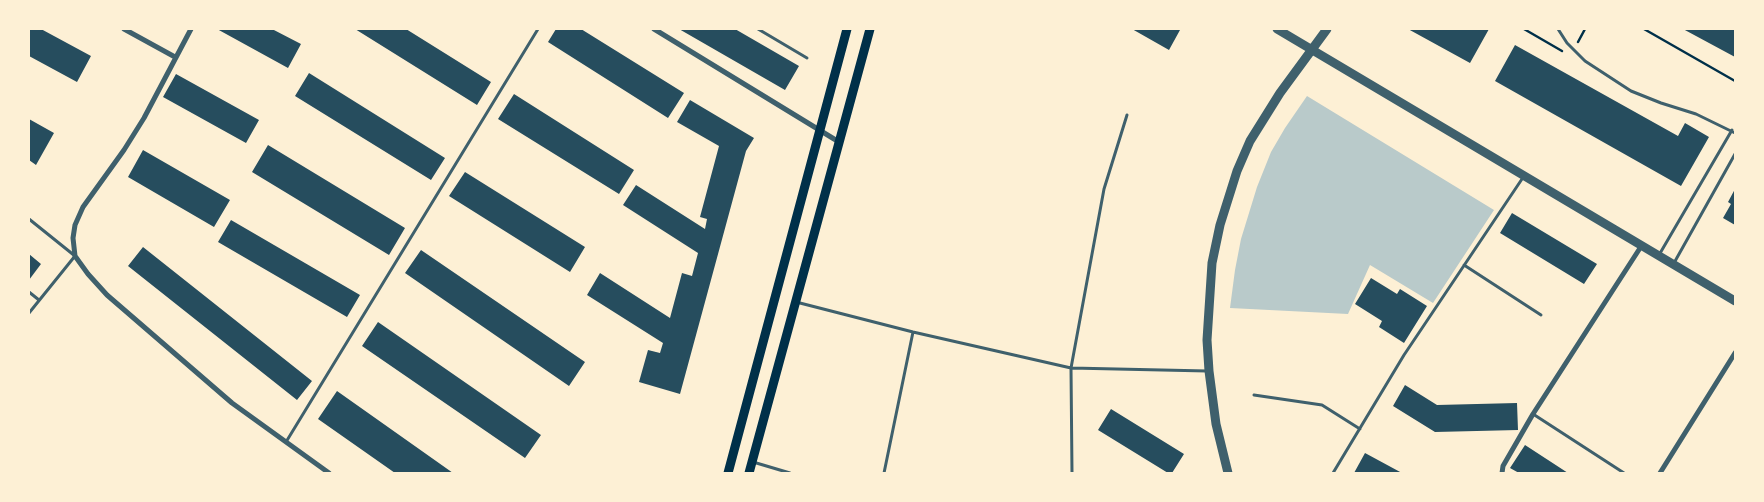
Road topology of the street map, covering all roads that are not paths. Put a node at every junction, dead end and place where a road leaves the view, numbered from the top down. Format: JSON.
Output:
{"nodes":[{"id":1,"x":124,"y":29,"type":"edge"},
{"id":2,"x":190,"y":29,"type":"edge"},
{"id":3,"x":538,"y":29,"type":"edge"},
{"id":4,"x":654,"y":29,"type":"edge"},
{"id":5,"x":758,"y":29,"type":"edge"},
{"id":6,"x":847,"y":29,"type":"edge"},
{"id":7,"x":870,"y":29,"type":"edge"},
{"id":8,"x":1277,"y":29,"type":"edge"},
{"id":9,"x":1327,"y":29,"type":"edge"},
{"id":10,"x":1558,"y":29,"type":"edge"},
{"id":11,"x":1312,"y":50,"type":"junction"},
{"id":12,"x":175,"y":57,"type":"junction"},
{"id":13,"x":807,"y":58,"type":"dead end"},
{"id":14,"x":1127,"y":115,"type":"dead end"},
{"id":15,"x":820,"y":131,"type":"junction"},
{"id":16,"x":1734,"y":132,"type":"edge"},
{"id":17,"x":839,"y":142,"type":"junction"},
{"id":18,"x":1735,"y":154,"type":"edge"},
{"id":19,"x":1525,"y":176,"type":"junction"},
{"id":20,"x":29,"y":219,"type":"edge"},
{"id":21,"x":1642,"y":245,"type":"junction"},
{"id":22,"x":1659,"y":255,"type":"junction"},
{"id":23,"x":75,"y":256,"type":"junction"},
{"id":24,"x":1674,"y":263,"type":"junction"},
{"id":25,"x":1464,"y":266,"type":"junction"},
{"id":26,"x":29,"y":292,"type":"edge"},
{"id":27,"x":39,"y":300,"type":"junction"},
{"id":28,"x":1735,"y":301,"type":"edge"},
{"id":29,"x":796,"y":302,"type":"junction"},
{"id":30,"x":29,"y":313,"type":"edge"},
{"id":31,"x":1541,"y":314,"type":"dead end"},
{"id":32,"x":912,"y":332,"type":"junction"},
{"id":33,"x":1735,"y":353,"type":"edge"},
{"id":34,"x":1071,"y":368,"type":"junction"},
{"id":35,"x":1209,"y":371,"type":"junction"},
{"id":36,"x":1254,"y":395,"type":"dead end"},
{"id":37,"x":1533,"y":414,"type":"junction"},
{"id":38,"x":1360,"y":429,"type":"junction"},
{"id":39,"x":286,"y":442,"type":"junction"},
{"id":40,"x":752,"y":462,"type":"junction"},
{"id":41,"x":329,"y":473,"type":"edge"},
{"id":42,"x":728,"y":473,"type":"edge"},
{"id":43,"x":750,"y":473,"type":"edge"},
{"id":44,"x":790,"y":473,"type":"edge"},
{"id":45,"x":884,"y":473,"type":"edge"},
{"id":46,"x":1072,"y":473,"type":"edge"},
{"id":47,"x":1228,"y":473,"type":"edge"},
{"id":48,"x":1333,"y":473,"type":"edge"},
{"id":49,"x":1502,"y":473,"type":"edge"},
{"id":50,"x":1624,"y":473,"type":"edge"},
{"id":51,"x":1660,"y":473,"type":"edge"}],
"edges":[{"from":1,"to":12,"type":"street"},
{"from":2,"to":12,"type":"street"},
{"from":3,"to":39,"type":"lane"},
{"from":4,"to":15,"type":"street"},
{"from":5,"to":13,"type":"lane"},
{"from":6,"to":15,"type":"main road"},
{"from":7,"to":17,"type":"main road"},
{"from":8,"to":11,"type":"street"},
{"from":9,"to":11,"type":"street"},
{"from":10,"to":16,"type":"lane"},
{"from":11,"to":19,"type":"street"},
{"from":11,"to":35,"type":"street"},
{"from":12,"to":23,"type":"street"},
{"from":14,"to":34,"type":"lane"},
{"from":15,"to":17,"type":"street"},
{"from":15,"to":42,"type":"main road"},
{"from":16,"to":22,"type":"lane"},
{"from":17,"to":29,"type":"main road"},
{"from":18,"to":24,"type":"lane"},
{"from":19,"to":21,"type":"street"},
{"from":19,"to":25,"type":"lane"},
{"from":20,"to":23,"type":"lane"},
{"from":21,"to":22,"type":"street"},
{"from":21,"to":37,"type":"street"},
{"from":22,"to":24,"type":"street"},
{"from":23,"to":27,"type":"lane"},
{"from":23,"to":39,"type":"street"},
{"from":24,"to":28,"type":"street"},
{"from":25,"to":31,"type":"lane"},
{"from":25,"to":38,"type":"lane"},
{"from":26,"to":27,"type":"lane"},
{"from":27,"to":30,"type":"lane"},
{"from":29,"to":32,"type":"lane"},
{"from":29,"to":40,"type":"main road"},
{"from":32,"to":34,"type":"lane"},
{"from":32,"to":45,"type":"lane"},
{"from":33,"to":51,"type":"street"},
{"from":34,"to":35,"type":"lane"},
{"from":34,"to":46,"type":"lane"},
{"from":35,"to":47,"type":"street"},
{"from":36,"to":38,"type":"lane"},
{"from":37,"to":49,"type":"street"},
{"from":37,"to":50,"type":"lane"},
{"from":38,"to":48,"type":"lane"},
{"from":39,"to":41,"type":"street"},
{"from":40,"to":43,"type":"main road"},
{"from":40,"to":44,"type":"lane"}]}
